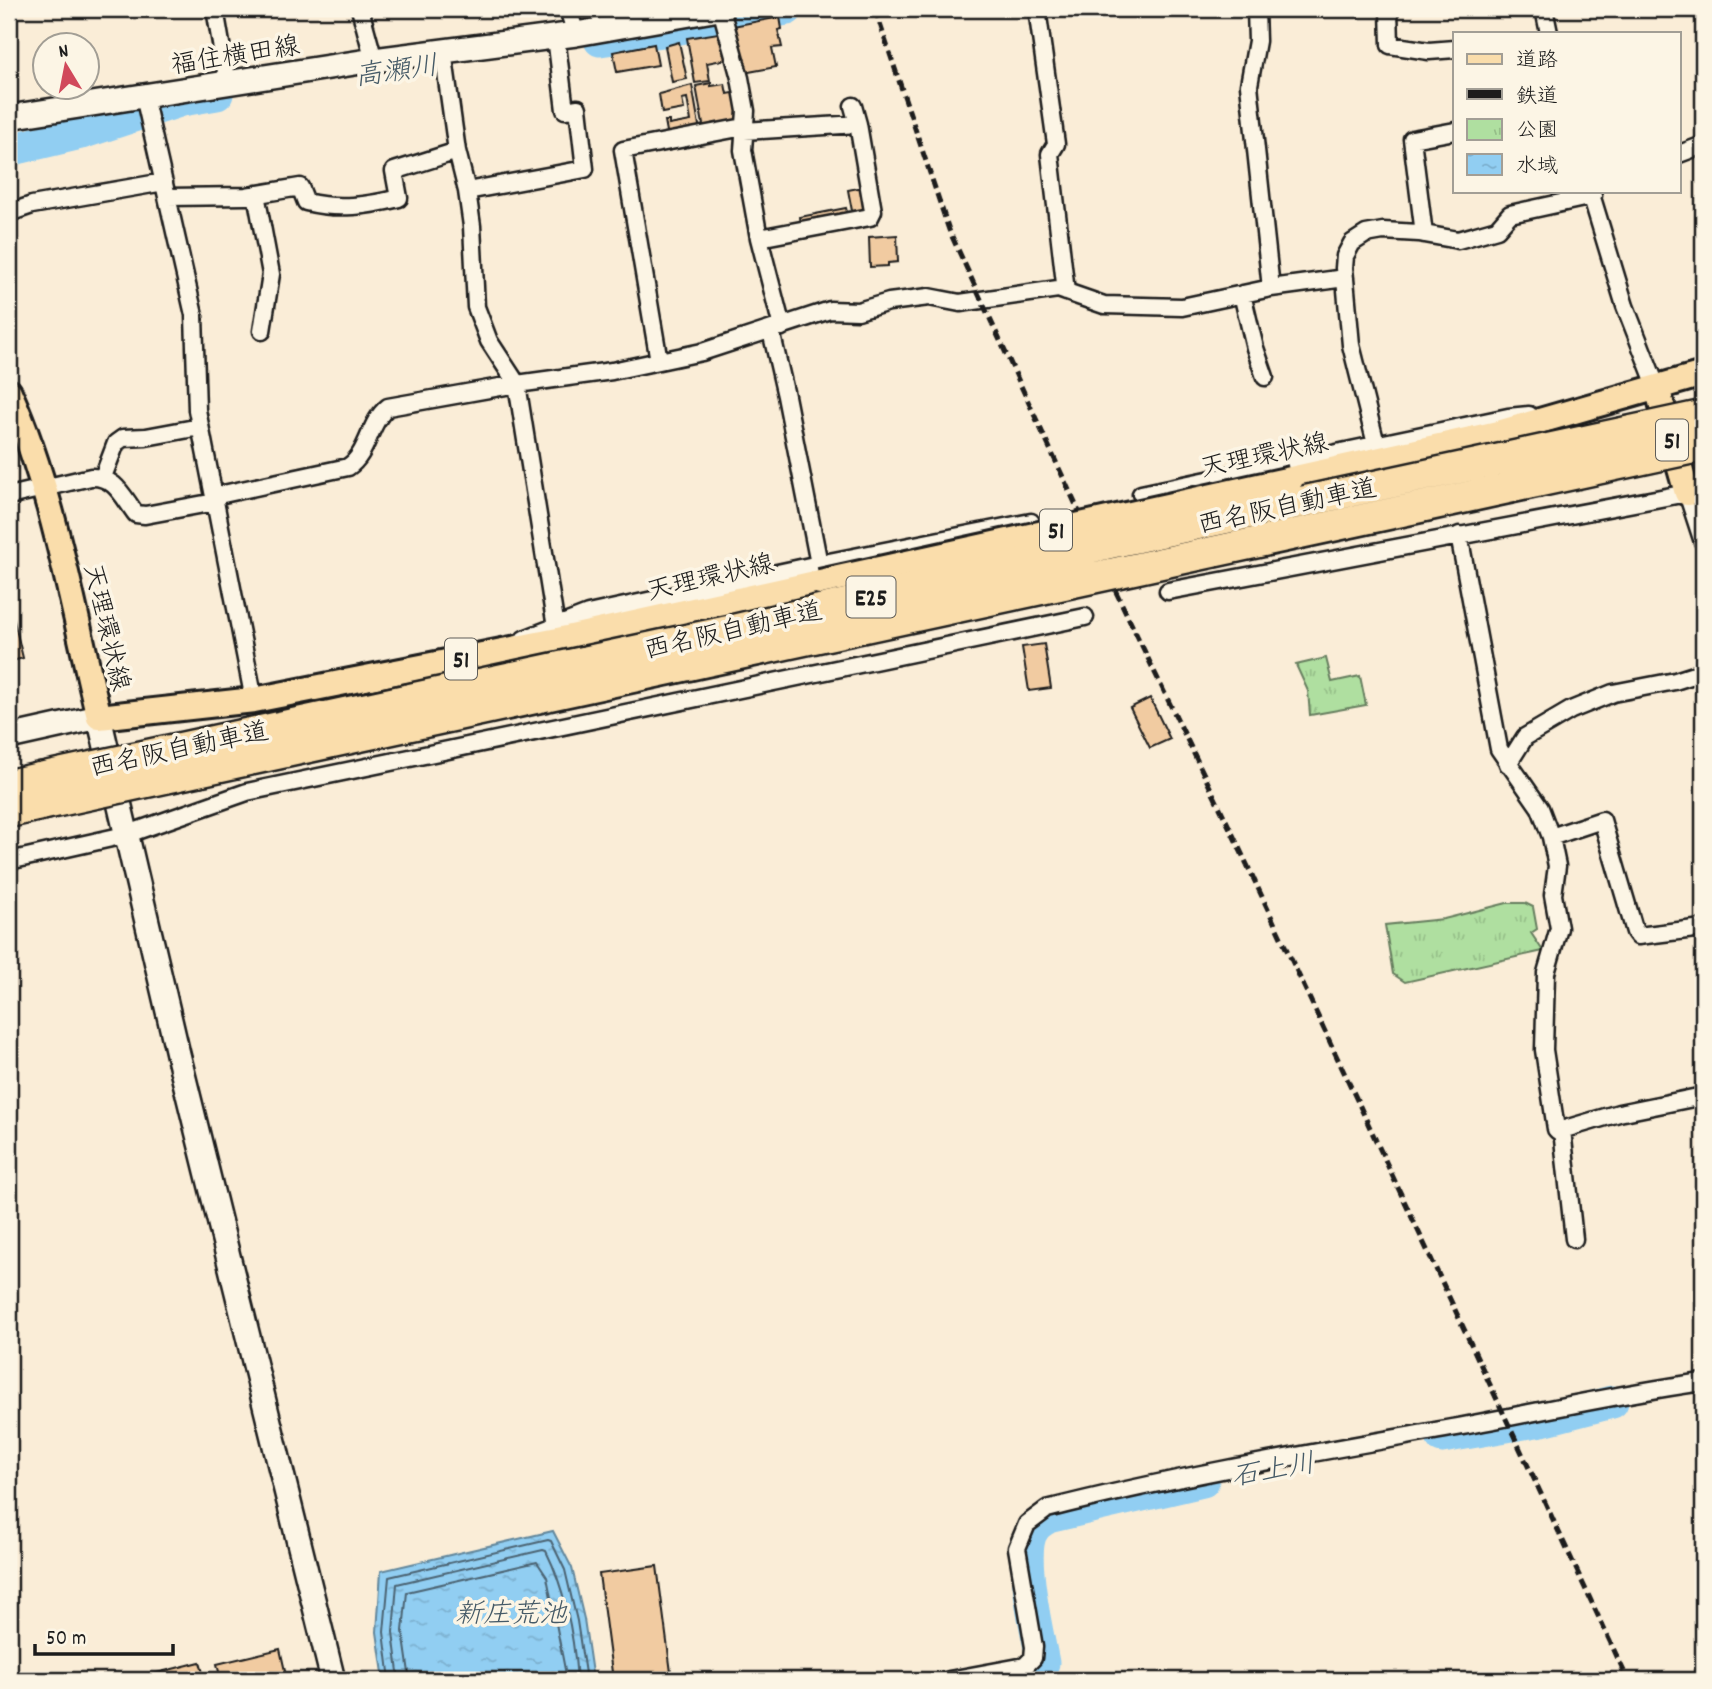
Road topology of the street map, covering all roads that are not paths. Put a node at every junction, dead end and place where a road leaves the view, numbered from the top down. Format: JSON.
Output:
{"nodes":[{"id":1,"x":215,"y":9,"type":"edge"},
{"id":2,"x":360,"y":9,"type":"edge"},
{"id":3,"x":568,"y":9,"type":"edge"},
{"id":4,"x":1037,"y":9,"type":"edge"},
{"id":5,"x":1256,"y":9,"type":"edge"},
{"id":6,"x":1389,"y":9,"type":"edge"},
{"id":7,"x":1544,"y":9,"type":"edge"},
{"id":8,"x":722,"y":15,"type":"edge"},
{"id":9,"x":1549,"y":32,"type":"edge"},
{"id":10,"x":566,"y":35,"type":"junction"},
{"id":11,"x":1453,"y":49,"type":"edge"},
{"id":12,"x":443,"y":51,"type":"junction"},
{"id":13,"x":374,"y":60,"type":"junction"},
{"id":14,"x":228,"y":85,"type":"junction"},
{"id":15,"x":144,"y":96,"type":"junction"},
{"id":16,"x":853,"y":106,"type":"dead end"},
{"id":17,"x":9,"y":117,"type":"edge"},
{"id":18,"x":858,"y":124,"type":"junction"},
{"id":19,"x":744,"y":129,"type":"junction"},
{"id":20,"x":1453,"y":131,"type":"edge"},
{"id":21,"x":1703,"y":145,"type":"edge"},
{"id":22,"x":457,"y":151,"type":"junction"},
{"id":23,"x":1680,"y":154,"type":"edge"},
{"id":24,"x":166,"y":190,"type":"junction"},
{"id":25,"x":467,"y":191,"type":"junction"},
{"id":26,"x":1591,"y":193,"type":"edge"},
{"id":27,"x":256,"y":194,"type":"junction"},
{"id":28,"x":9,"y":213,"type":"edge"},
{"id":29,"x":1424,"y":233,"type":"junction"},
{"id":30,"x":759,"y":238,"type":"junction"},
{"id":31,"x":1345,"y":278,"type":"junction"},
{"id":32,"x":1270,"y":288,"type":"junction"},
{"id":33,"x":1066,"y":292,"type":"junction"},
{"id":34,"x":1242,"y":294,"type":"junction"},
{"id":35,"x":776,"y":329,"type":"junction"},
{"id":36,"x":262,"y":331,"type":"dead end"},
{"id":37,"x":659,"y":361,"type":"junction"},
{"id":38,"x":1703,"y":374,"type":"edge"},
{"id":39,"x":1265,"y":377,"type":"dead end"},
{"id":40,"x":517,"y":384,"type":"junction"},
{"id":41,"x":1657,"y":388,"type":"junction"},
{"id":42,"x":9,"y":392,"type":"edge"},
{"id":43,"x":1577,"y":411,"type":"junction"},
{"id":44,"x":1702,"y":416,"type":"edge"},
{"id":45,"x":200,"y":427,"type":"junction"},
{"id":46,"x":1376,"y":444,"type":"junction"},
{"id":47,"x":1703,"y":446,"type":"edge"},
{"id":48,"x":103,"y":477,"type":"junction"},
{"id":49,"x":44,"y":489,"type":"junction"},
{"id":50,"x":1695,"y":492,"type":"edge"},
{"id":51,"x":1141,"y":495,"type":"dead end"},
{"id":52,"x":9,"y":496,"type":"edge"},
{"id":53,"x":215,"y":499,"type":"junction"},
{"id":54,"x":1031,"y":522,"type":"dead end"},
{"id":55,"x":1458,"y":535,"type":"junction"},
{"id":56,"x":1703,"y":542,"type":"edge"},
{"id":57,"x":820,"y":573,"type":"junction"},
{"id":58,"x":1168,"y":591,"type":"dead end"},
{"id":59,"x":1085,"y":617,"type":"dead end"},
{"id":60,"x":557,"y":632,"type":"junction"},
{"id":61,"x":1703,"y":672,"type":"edge"},
{"id":62,"x":254,"y":700,"type":"junction"},
{"id":63,"x":99,"y":717,"type":"junction"},
{"id":64,"x":9,"y":737,"type":"edge"},
{"id":65,"x":1508,"y":764,"type":"junction"},
{"id":66,"x":9,"y":785,"type":"edge"},
{"id":67,"x":42,"y":791,"type":"junction"},
{"id":68,"x":9,"y":812,"type":"edge"},
{"id":69,"x":125,"y":835,"type":"junction"},
{"id":70,"x":1551,"y":837,"type":"junction"},
{"id":71,"x":9,"y":861,"type":"edge"},
{"id":72,"x":1703,"y":928,"type":"edge"},
{"id":73,"x":1703,"y":1096,"type":"edge"},
{"id":74,"x":1562,"y":1130,"type":"junction"},
{"id":75,"x":1574,"y":1239,"type":"dead end"},
{"id":76,"x":1703,"y":1382,"type":"edge"},
{"id":77,"x":333,"y":1680,"type":"edge"},
{"id":78,"x":949,"y":1680,"type":"edge"}],
"edges":[{"from":1,"to":14,"type":"street"},
{"from":2,"to":13,"type":"street"},
{"from":3,"to":10,"type":"street"},
{"from":4,"to":33,"type":"street"},
{"from":5,"to":32,"type":"street"},
{"from":6,"to":11,"type":"street"},
{"from":7,"to":9,"type":"street"},
{"from":8,"to":10,"type":"street","name":"福住横田線"},
{"from":8,"to":19,"type":"street"},
{"from":10,"to":12,"type":"street","name":"福住横田線"},
{"from":10,"to":25,"type":"street"},
{"from":12,"to":13,"type":"street","name":"福住横田線"},
{"from":12,"to":22,"type":"street"},
{"from":13,"to":14,"type":"street","name":"福住横田線"},
{"from":14,"to":15,"type":"street","name":"福住横田線"},
{"from":15,"to":17,"type":"street","name":"福住横田線"},
{"from":15,"to":24,"type":"street"},
{"from":16,"to":18,"type":"street"},
{"from":18,"to":19,"type":"street"},
{"from":18,"to":30,"type":"street"},
{"from":19,"to":30,"type":"street"},
{"from":19,"to":37,"type":"street"},
{"from":20,"to":29,"type":"street"},
{"from":21,"to":23,"type":"street"},
{"from":22,"to":25,"type":"street"},
{"from":22,"to":27,"type":"street"},
{"from":24,"to":27,"type":"street"},
{"from":24,"to":28,"type":"street"},
{"from":24,"to":45,"type":"street"},
{"from":25,"to":40,"type":"street"},
{"from":26,"to":29,"type":"street"},
{"from":26,"to":41,"type":"street"},
{"from":27,"to":36,"type":"street"},
{"from":29,"to":31,"type":"street"},
{"from":30,"to":35,"type":"street"},
{"from":31,"to":32,"type":"street"},
{"from":31,"to":46,"type":"street"},
{"from":32,"to":34,"type":"street"},
{"from":33,"to":34,"type":"street"},
{"from":33,"to":35,"type":"street"},
{"from":34,"to":39,"type":"street"},
{"from":35,"to":37,"type":"street"},
{"from":35,"to":57,"type":"street"},
{"from":37,"to":40,"type":"street"},
{"from":38,"to":41,"type":"main road","name":"天理環状線","number":"51"},
{"from":40,"to":53,"type":"street"},
{"from":40,"to":60,"type":"street"},
{"from":41,"to":43,"type":"main road","name":"天理環状線","number":"51"},
{"from":41,"to":50,"type":"main road","number":"51"},
{"from":42,"to":49,"type":"main road","name":"天理環状線"},
{"from":43,"to":46,"type":"street"},
{"from":43,"to":57,"type":"main road","name":"天理環状線","number":"51","bridge":true},
{"from":44,"to":67,"type":"highway","name":"西名阪自動車道","number":"E25","bridge":true},
{"from":45,"to":48,"type":"street"},
{"from":45,"to":53,"type":"street"},
{"from":46,"to":51,"type":"street"},
{"from":47,"to":67,"type":"highway","name":"西名阪自動車道","number":"E25","bridge":true},
{"from":48,"to":49,"type":"street"},
{"from":48,"to":53,"type":"street"},
{"from":49,"to":52,"type":"street"},
{"from":49,"to":63,"type":"main road","name":"天理環状線"},
{"from":50,"to":55,"type":"street"},
{"from":50,"to":56,"type":"street"},
{"from":53,"to":62,"type":"street"},
{"from":54,"to":57,"type":"street"},
{"from":55,"to":58,"type":"street"},
{"from":55,"to":65,"type":"street"},
{"from":57,"to":60,"type":"main road","name":"天理環状線","number":"51"},
{"from":59,"to":69,"type":"street"},
{"from":60,"to":62,"type":"main road","name":"天理環状線","number":"51"},
{"from":61,"to":65,"type":"street"},
{"from":62,"to":63,"type":"main road","name":"天理環状線","number":"51"},
{"from":63,"to":64,"type":"street"},
{"from":63,"to":69,"type":"street"},
{"from":65,"to":70,"type":"street"},
{"from":66,"to":67,"type":"highway","name":"西名阪自動車道","number":"E25"},
{"from":67,"to":68,"type":"highway","name":"西名阪自動車道","number":"E25"},
{"from":69,"to":71,"type":"street"},
{"from":69,"to":77,"type":"street"},
{"from":70,"to":72,"type":"street"},
{"from":70,"to":74,"type":"street"},
{"from":73,"to":74,"type":"street"},
{"from":74,"to":75,"type":"street"},
{"from":76,"to":78,"type":"street"}]}
